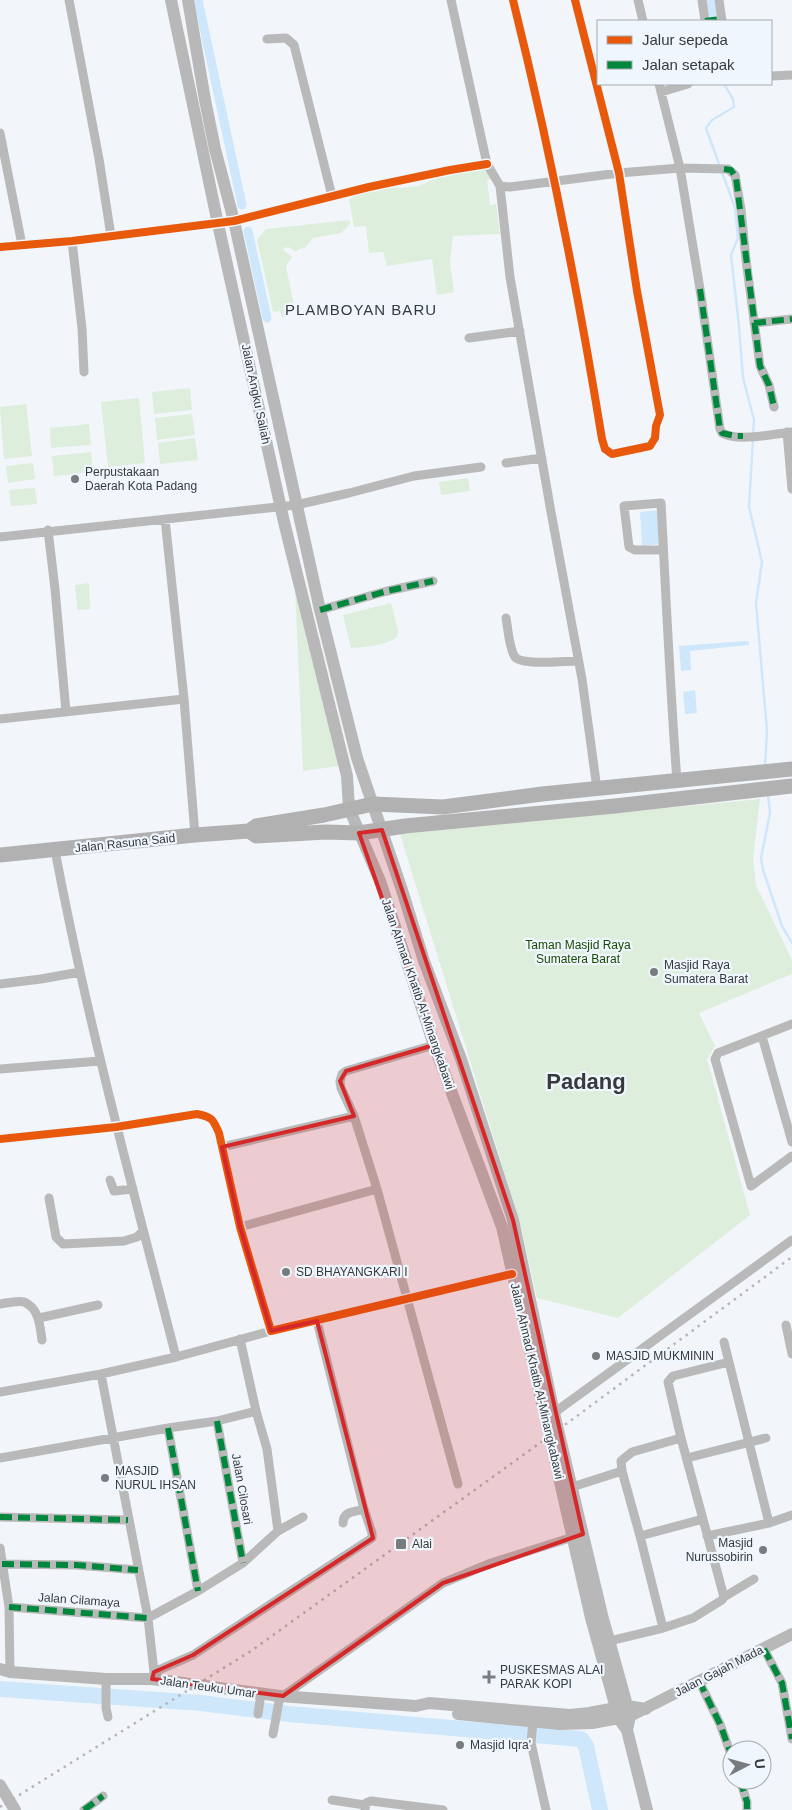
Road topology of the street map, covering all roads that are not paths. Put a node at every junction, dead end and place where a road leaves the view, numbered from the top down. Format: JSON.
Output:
{"nodes":[{"id":1,"x":69,"y":0,"type":"edge"},
{"id":2,"x":171,"y":0,"type":"edge"},
{"id":3,"x":188,"y":0,"type":"edge"},
{"id":4,"x":451,"y":0,"type":"edge"},
{"id":5,"x":513,"y":0,"type":"edge"},
{"id":6,"x":575,"y":0,"type":"edge"},
{"id":7,"x":638,"y":0,"type":"edge"},
{"id":8,"x":702,"y":0,"type":"edge"},
{"id":9,"x":719,"y":0,"type":"edge"},
{"id":10,"x":643,"y":20,"type":"edge"},
{"id":11,"x":705,"y":20,"type":"edge"},
{"id":12,"x":720,"y":20,"type":"edge"},
{"id":13,"x":267,"y":39,"type":"dead end"},
{"id":14,"x":792,"y":75,"type":"edge"},
{"id":15,"x":772,"y":76,"type":"edge"},
{"id":16,"x":681,"y":85,"type":"edge"},
{"id":17,"x":660,"y":88,"type":"edge"},
{"id":18,"x":0,"y":133,"type":"edge"},
{"id":19,"x":487,"y":164,"type":"junction"},
{"id":20,"x":680,"y":168,"type":"junction"},
{"id":21,"x":619,"y":173,"type":"junction"},
{"id":22,"x":555,"y":181,"type":"junction"},
{"id":23,"x":500,"y":186,"type":"junction"},
{"id":24,"x":332,"y":196,"type":"junction"},
{"id":25,"x":234,"y":221,"type":"junction"},
{"id":26,"x":218,"y":224,"type":"junction"},
{"id":27,"x":111,"y":236,"type":"junction"},
{"id":28,"x":72,"y":241,"type":"junction"},
{"id":29,"x":22,"y":245,"type":"junction"},
{"id":30,"x":0,"y":247,"type":"edge"},
{"id":31,"x":792,"y":319,"type":"edge"},
{"id":32,"x":754,"y":323,"type":"junction"},
{"id":33,"x":520,"y":331,"type":"junction"},
{"id":34,"x":469,"y":338,"type":"dead end"},
{"id":35,"x":84,"y":372,"type":"dead end"},
{"id":36,"x":774,"y":407,"type":"dead end"},
{"id":37,"x":789,"y":432,"type":"edge"},
{"id":38,"x":542,"y":458,"type":"junction"},
{"id":39,"x":506,"y":463,"type":"dead end"},
{"id":40,"x":480,"y":467,"type":"dead end"},
{"id":41,"x":792,"y":488,"type":"edge"},
{"id":42,"x":296,"y":504,"type":"junction"},
{"id":43,"x":281,"y":506,"type":"junction"},
{"id":44,"x":165,"y":519,"type":"junction"},
{"id":45,"x":48,"y":530,"type":"junction"},
{"id":46,"x":0,"y":536,"type":"edge"},
{"id":47,"x":663,"y":550,"type":"junction"},
{"id":48,"x":433,"y":581,"type":"dead end"},
{"id":49,"x":320,"y":610,"type":"junction"},
{"id":50,"x":506,"y":618,"type":"dead end"},
{"id":51,"x":578,"y":661,"type":"junction"},
{"id":52,"x":184,"y":699,"type":"junction"},
{"id":53,"x":66,"y":712,"type":"junction"},
{"id":54,"x":0,"y":720,"type":"edge"},
{"id":55,"x":786,"y":770,"type":"edge"},
{"id":56,"x":677,"y":781,"type":"junction"},
{"id":57,"x":786,"y":786,"type":"edge"},
{"id":58,"x":597,"y":789,"type":"junction"},
{"id":59,"x":373,"y":804,"type":"junction"},
{"id":60,"x":349,"y":808,"type":"junction"},
{"id":61,"x":382,"y":830,"type":"junction"},
{"id":62,"x":249,"y":831,"type":"junction"},
{"id":63,"x":360,"y":833,"type":"junction"},
{"id":64,"x":194,"y":835,"type":"junction"},
{"id":65,"x":55,"y":850,"type":"junction"},
{"id":66,"x":0,"y":855,"type":"edge"},
{"id":67,"x":80,"y":972,"type":"junction"},
{"id":68,"x":0,"y":984,"type":"edge"},
{"id":69,"x":792,"y":1024,"type":"edge"},
{"id":70,"x":762,"y":1036,"type":"junction"},
{"id":71,"x":434,"y":1045,"type":"junction"},
{"id":72,"x":100,"y":1061,"type":"junction"},
{"id":73,"x":0,"y":1068,"type":"edge"},
{"id":74,"x":354,"y":1116,"type":"junction"},
{"id":75,"x":116,"y":1127,"type":"junction"},
{"id":76,"x":0,"y":1139,"type":"edge"},
{"id":77,"x":792,"y":1142,"type":"edge"},
{"id":78,"x":222,"y":1147,"type":"junction"},
{"id":79,"x":792,"y":1156,"type":"edge"},
{"id":80,"x":494,"y":1160,"type":"junction"},
{"id":81,"x":478,"y":1165,"type":"junction"},
{"id":82,"x":110,"y":1180,"type":"dead end"},
{"id":83,"x":377,"y":1189,"type":"junction"},
{"id":84,"x":133,"y":1190,"type":"junction"},
{"id":85,"x":49,"y":1198,"type":"dead end"},
{"id":86,"x":240,"y":1227,"type":"junction"},
{"id":87,"x":144,"y":1231,"type":"junction"},
{"id":88,"x":792,"y":1240,"type":"edge"},
{"id":89,"x":512,"y":1274,"type":"junction"},
{"id":90,"x":407,"y":1300,"type":"junction"},
{"id":91,"x":0,"y":1304,"type":"edge"},
{"id":92,"x":98,"y":1305,"type":"dead end"},
{"id":93,"x":39,"y":1318,"type":"junction"},
{"id":94,"x":317,"y":1320,"type":"junction"},
{"id":95,"x":786,"y":1326,"type":"dead end"},
{"id":96,"x":271,"y":1331,"type":"junction"},
{"id":97,"x":240,"y":1339,"type":"junction"},
{"id":98,"x":42,"y":1340,"type":"dead end"},
{"id":99,"x":724,"y":1342,"type":"dead end"},
{"id":100,"x":792,"y":1354,"type":"edge"},
{"id":101,"x":176,"y":1358,"type":"junction"},
{"id":102,"x":729,"y":1362,"type":"junction"},
{"id":103,"x":100,"y":1374,"type":"junction"},
{"id":104,"x":0,"y":1392,"type":"edge"},
{"id":105,"x":256,"y":1411,"type":"junction"},
{"id":106,"x":550,"y":1416,"type":"junction"},
{"id":107,"x":216,"y":1421,"type":"junction"},
{"id":108,"x":168,"y":1428,"type":"junction"},
{"id":109,"x":681,"y":1438,"type":"junction"},
{"id":110,"x":766,"y":1438,"type":"dead end"},
{"id":111,"x":113,"y":1439,"type":"junction"},
{"id":112,"x":749,"y":1442,"type":"junction"},
{"id":113,"x":0,"y":1458,"type":"edge"},
{"id":114,"x":687,"y":1458,"type":"junction"},
{"id":115,"x":622,"y":1471,"type":"junction"},
{"id":116,"x":458,"y":1484,"type":"dead end"},
{"id":117,"x":572,"y":1487,"type":"junction"},
{"id":118,"x":364,"y":1509,"type":"junction"},
{"id":119,"x":792,"y":1515,"type":"edge"},
{"id":120,"x":0,"y":1517,"type":"edge"},
{"id":121,"x":702,"y":1519,"type":"junction"},
{"id":122,"x":128,"y":1520,"type":"junction"},
{"id":123,"x":299,"y":1523,"type":"dead end"},
{"id":124,"x":343,"y":1523,"type":"dead end"},
{"id":125,"x":769,"y":1523,"type":"junction"},
{"id":126,"x":278,"y":1531,"type":"junction"},
{"id":127,"x":578,"y":1535,"type":"junction"},
{"id":128,"x":640,"y":1536,"type":"junction"},
{"id":129,"x":707,"y":1536,"type":"junction"},
{"id":130,"x":0,"y":1548,"type":"edge"},
{"id":131,"x":242,"y":1562,"type":"junction"},
{"id":132,"x":1,"y":1564,"type":"edge"},
{"id":133,"x":138,"y":1570,"type":"junction"},
{"id":134,"x":754,"y":1579,"type":"dead end"},
{"id":135,"x":198,"y":1591,"type":"junction"},
{"id":136,"x":724,"y":1597,"type":"junction"},
{"id":137,"x":9,"y":1607,"type":"junction"},
{"id":138,"x":597,"y":1616,"type":"junction"},
{"id":139,"x":148,"y":1618,"type":"junction"},
{"id":140,"x":663,"y":1628,"type":"junction"},
{"id":141,"x":792,"y":1634,"type":"edge"},
{"id":142,"x":610,"y":1641,"type":"junction"},
{"id":143,"x":764,"y":1649,"type":"junction"},
{"id":144,"x":5,"y":1670,"type":"edge"},
{"id":145,"x":153,"y":1676,"type":"junction"},
{"id":146,"x":699,"y":1681,"type":"junction"},
{"id":147,"x":106,"y":1683,"type":"junction"},
{"id":148,"x":260,"y":1698,"type":"junction"},
{"id":149,"x":280,"y":1699,"type":"junction"},
{"id":150,"x":416,"y":1706,"type":"junction"},
{"id":151,"x":623,"y":1712,"type":"junction"},
{"id":152,"x":107,"y":1713,"type":"dead end"},
{"id":153,"x":258,"y":1714,"type":"dead end"},
{"id":154,"x":532,"y":1724,"type":"junction"},
{"id":155,"x":273,"y":1734,"type":"dead end"},
{"id":156,"x":792,"y":1739,"type":"edge"},
{"id":157,"x":726,"y":1740,"type":"edge"},
{"id":158,"x":0,"y":1785,"type":"edge"},
{"id":159,"x":743,"y":1790,"type":"edge"},
{"id":160,"x":103,"y":1796,"type":"dead end"},
{"id":161,"x":332,"y":1800,"type":"dead end"},
{"id":162,"x":365,"y":1808,"type":"edge"},
{"id":163,"x":15,"y":1810,"type":"edge"},
{"id":164,"x":84,"y":1810,"type":"edge"},
{"id":165,"x":443,"y":1810,"type":"edge"},
{"id":166,"x":546,"y":1810,"type":"edge"},
{"id":167,"x":647,"y":1810,"type":"edge"},
{"id":168,"x":747,"y":1810,"type":"edge"}],
"edges":[{"from":1,"to":27,"type":"street"},
{"from":2,"to":26,"type":"main road","name":"Jalan Angku Saliah"},
{"from":3,"to":25,"type":"main road","name":"Jalan Angku Saliah"},
{"from":4,"to":19,"type":"street"},
{"from":5,"to":22,"type":"street"},
{"from":6,"to":21,"type":"street"},
{"from":7,"to":10,"type":"street"},
{"from":8,"to":11,"type":"street"},
{"from":9,"to":12,"type":"street"},
{"from":13,"to":24,"type":"street"},
{"from":14,"to":15,"type":"street"},
{"from":16,"to":17,"type":"street"},
{"from":17,"to":20,"type":"street"},
{"from":18,"to":29,"type":"street"},
{"from":19,"to":23,"type":"street"},
{"from":19,"to":24,"type":"street"},
{"from":20,"to":21,"type":"street"},
{"from":20,"to":32,"type":"street"},
{"from":20,"to":37,"type":"street"},
{"from":21,"to":22,"type":"street"},
{"from":21,"to":22,"type":"street"},
{"from":22,"to":23,"type":"street"},
{"from":23,"to":33,"type":"street"},
{"from":24,"to":25,"type":"street"},
{"from":25,"to":26,"type":"street"},
{"from":25,"to":42,"type":"main road","name":"Jalan Angku Saliah"},
{"from":26,"to":27,"type":"street"},
{"from":26,"to":43,"type":"main road","name":"Jalan Angku Saliah"},
{"from":27,"to":28,"type":"street"},
{"from":28,"to":29,"type":"street"},
{"from":28,"to":35,"type":"street"},
{"from":29,"to":30,"type":"street"},
{"from":31,"to":32,"type":"street"},
{"from":32,"to":36,"type":"street"},
{"from":33,"to":34,"type":"street"},
{"from":33,"to":38,"type":"street"},
{"from":37,"to":41,"type":"street"},
{"from":38,"to":39,"type":"street"},
{"from":38,"to":51,"type":"street"},
{"from":40,"to":42,"type":"street"},
{"from":42,"to":43,"type":"street"},
{"from":42,"to":49,"type":"main road","name":"Jalan Angku Saliah"},
{"from":43,"to":44,"type":"street"},
{"from":43,"to":60,"type":"main road","name":"Jalan Angku Saliah"},
{"from":44,"to":45,"type":"street"},
{"from":44,"to":52,"type":"street"},
{"from":45,"to":46,"type":"street"},
{"from":45,"to":53,"type":"street"},
{"from":47,"to":47,"type":"street"},
{"from":47,"to":56,"type":"street"},
{"from":48,"to":49,"type":"street"},
{"from":49,"to":59,"type":"main road","name":"Jalan Angku Saliah"},
{"from":50,"to":51,"type":"street"},
{"from":51,"to":58,"type":"street"},
{"from":52,"to":53,"type":"street"},
{"from":52,"to":64,"type":"street"},
{"from":53,"to":54,"type":"street"},
{"from":55,"to":56,"type":"main road"},
{"from":56,"to":58,"type":"main road"},
{"from":57,"to":61,"type":"main road"},
{"from":58,"to":59,"type":"main road"},
{"from":59,"to":60,"type":"main road"},
{"from":59,"to":61,"type":"main road","name":"Jalan Ahmad Khatib Al-Minangkabawi"},
{"from":60,"to":62,"type":"main road"},
{"from":60,"to":63,"type":"main road","name":"Jalan Ahmad Khatib Al-Minangkabawi"},
{"from":61,"to":63,"type":"main road"},
{"from":61,"to":80,"type":"main road","name":"Jalan Ahmad Khatib Al-Minangkabawi"},
{"from":62,"to":63,"type":"main road"},
{"from":62,"to":64,"type":"main road","name":"Jalan Rasuna Said"},
{"from":63,"to":71,"type":"main road","name":"Jalan Ahmad Khatib Al-Minangkabawi"},
{"from":64,"to":65,"type":"main road","name":"Jalan Rasuna Said"},
{"from":65,"to":66,"type":"main road","name":"Jalan Rasuna Said"},
{"from":65,"to":67,"type":"street"},
{"from":67,"to":68,"type":"street"},
{"from":67,"to":72,"type":"street"},
{"from":69,"to":70,"type":"street"},
{"from":70,"to":77,"type":"street"},
{"from":70,"to":79,"type":"street"},
{"from":71,"to":74,"type":"street"},
{"from":71,"to":81,"type":"main road","name":"Jalan Ahmad Khatib Al-Minangkabawi"},
{"from":72,"to":73,"type":"street"},
{"from":72,"to":75,"type":"street"},
{"from":74,"to":78,"type":"street"},
{"from":74,"to":83,"type":"street"},
{"from":75,"to":76,"type":"street"},
{"from":75,"to":78,"type":"street"},
{"from":75,"to":84,"type":"street"},
{"from":78,"to":86,"type":"street"},
{"from":80,"to":81,"type":"main road"},
{"from":80,"to":106,"type":"main road","name":"Jalan Ahmad Khatib Al-Minangkabawi"},
{"from":81,"to":89,"type":"main road","name":"Jalan Ahmad Khatib Al-Minangkabawi"},
{"from":82,"to":84,"type":"street"},
{"from":83,"to":86,"type":"street"},
{"from":83,"to":90,"type":"street"},
{"from":84,"to":87,"type":"street"},
{"from":85,"to":87,"type":"street"},
{"from":86,"to":96,"type":"street"},
{"from":87,"to":101,"type":"street"},
{"from":88,"to":106,"type":"street"},
{"from":89,"to":90,"type":"street"},
{"from":89,"to":106,"type":"main road","name":"Jalan Ahmad Khatib Al-Minangkabawi"},
{"from":90,"to":94,"type":"street"},
{"from":90,"to":116,"type":"street"},
{"from":91,"to":93,"type":"street"},
{"from":92,"to":93,"type":"street"},
{"from":93,"to":98,"type":"street"},
{"from":94,"to":96,"type":"street"},
{"from":94,"to":118,"type":"street"},
{"from":95,"to":100,"type":"street"},
{"from":96,"to":97,"type":"street"},
{"from":97,"to":101,"type":"street"},
{"from":97,"to":105,"type":"street"},
{"from":99,"to":102,"type":"street"},
{"from":101,"to":103,"type":"street"},
{"from":102,"to":109,"type":"street"},
{"from":102,"to":112,"type":"street"},
{"from":103,"to":104,"type":"street"},
{"from":103,"to":111,"type":"street"},
{"from":105,"to":107,"type":"street"},
{"from":105,"to":126,"type":"street"},
{"from":106,"to":117,"type":"main road","name":"Jalan Ahmad Khatib Al-Minangkabawi"},
{"from":106,"to":127,"type":"main road","name":"Jalan Ahmad Khatib Al-Minangkabawi"},
{"from":107,"to":108,"type":"street"},
{"from":107,"to":131,"type":"street","name":"Jalan Cilosari"},
{"from":108,"to":111,"type":"street"},
{"from":108,"to":135,"type":"street"},
{"from":109,"to":114,"type":"street"},
{"from":109,"to":115,"type":"street"},
{"from":110,"to":112,"type":"street"},
{"from":111,"to":113,"type":"street"},
{"from":111,"to":122,"type":"street"},
{"from":112,"to":114,"type":"street"},
{"from":112,"to":125,"type":"street"},
{"from":114,"to":121,"type":"street"},
{"from":115,"to":117,"type":"street"},
{"from":115,"to":128,"type":"street"},
{"from":117,"to":127,"type":"main road","name":"Jalan Ahmad Khatib Al-Minangkabawi"},
{"from":118,"to":124,"type":"street"},
{"from":118,"to":145,"type":"street"},
{"from":119,"to":125,"type":"street"},
{"from":120,"to":122,"type":"street"},
{"from":121,"to":128,"type":"street"},
{"from":121,"to":129,"type":"street"},
{"from":122,"to":133,"type":"street"},
{"from":123,"to":126,"type":"street"},
{"from":125,"to":129,"type":"street"},
{"from":126,"to":131,"type":"street"},
{"from":127,"to":138,"type":"main road","name":"Jalan Ahmad Khatib Al-Minangkabawi"},
{"from":127,"to":149,"type":"street"},
{"from":128,"to":140,"type":"street"},
{"from":129,"to":136,"type":"street"},
{"from":130,"to":132,"type":"street"},
{"from":131,"to":135,"type":"street"},
{"from":132,"to":133,"type":"street"},
{"from":132,"to":137,"type":"street"},
{"from":133,"to":139,"type":"street"},
{"from":134,"to":136,"type":"street"},
{"from":135,"to":139,"type":"street"},
{"from":136,"to":140,"type":"street"},
{"from":137,"to":139,"type":"street","name":"Jalan Cilamaya"},
{"from":137,"to":144,"type":"street"},
{"from":138,"to":142,"type":"main road","name":"Jalan Ahmad Khatib Al-Minangkabawi"},
{"from":138,"to":151,"type":"main road","name":"Jalan Ahmad Khatib Al-Minangkabawi"},
{"from":139,"to":145,"type":"street"},
{"from":140,"to":142,"type":"street"},
{"from":141,"to":143,"type":"main road","name":"Jalan Gajah Mada"},
{"from":142,"to":151,"type":"main road","name":"Jalan Ahmad Khatib Al-Minangkabawi"},
{"from":143,"to":146,"type":"main road","name":"Jalan Gajah Mada"},
{"from":143,"to":156,"type":"street"},
{"from":144,"to":147,"type":"main road","name":"Jalan Teuku Umar"},
{"from":145,"to":147,"type":"main road","name":"Jalan Teuku Umar"},
{"from":145,"to":148,"type":"main road","name":"Jalan Teuku Umar"},
{"from":146,"to":151,"type":"main road","name":"Jalan Gajah Mada"},
{"from":146,"to":157,"type":"street"},
{"from":147,"to":152,"type":"street"},
{"from":148,"to":149,"type":"main road","name":"Jalan Teuku Umar"},
{"from":148,"to":153,"type":"street"},
{"from":149,"to":150,"type":"main road","name":"Jalan Teuku Umar"},
{"from":149,"to":155,"type":"street"},
{"from":150,"to":151,"type":"main road","name":"Jalan Teuku Umar"},
{"from":150,"to":154,"type":"main road","name":"Jalan Teuku Umar"},
{"from":151,"to":154,"type":"main road","name":"Jalan Teuku Umar"},
{"from":151,"to":167,"type":"main road"},
{"from":154,"to":166,"type":"street"},
{"from":158,"to":163,"type":"main road"},
{"from":159,"to":168,"type":"street"},
{"from":160,"to":164,"type":"street"},
{"from":161,"to":162,"type":"street"},
{"from":162,"to":165,"type":"street"}]}
